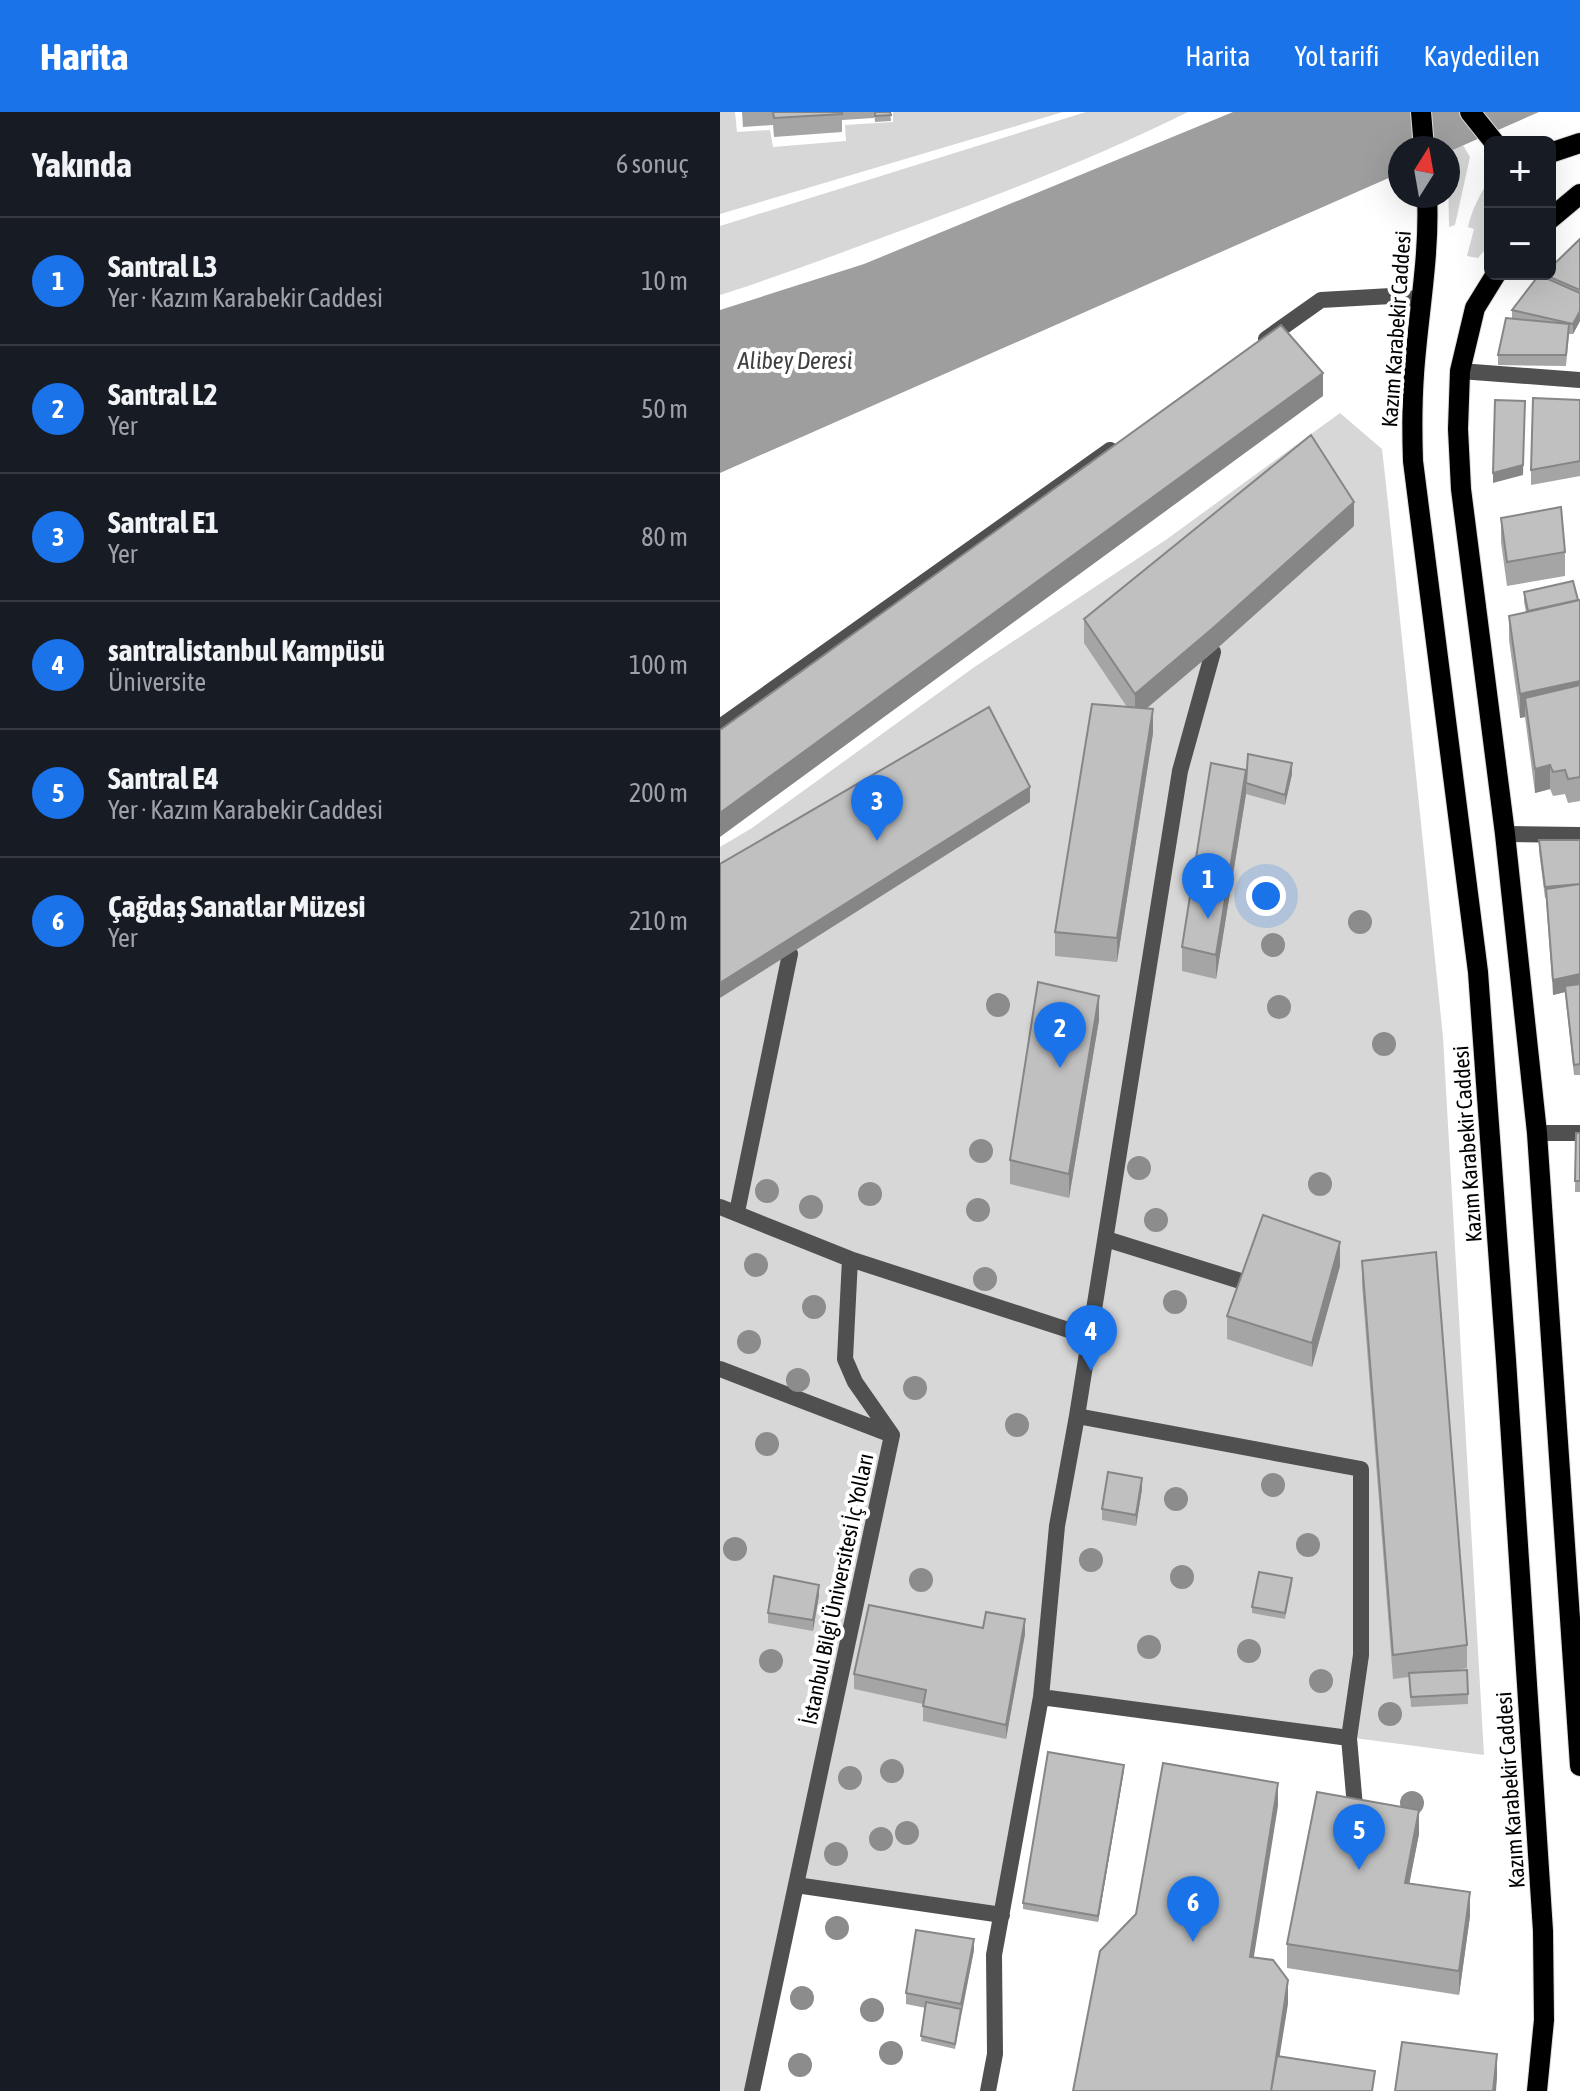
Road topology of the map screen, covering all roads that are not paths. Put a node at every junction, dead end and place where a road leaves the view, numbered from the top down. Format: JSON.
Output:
{"nodes":[{"id":1,"x":1421,"y":112,"type":"edge"},
{"id":2,"x":1470,"y":112,"type":"edge"},
{"id":3,"x":1423,"y":136,"type":"edge"},
{"id":4,"x":1489,"y":136,"type":"edge"},
{"id":5,"x":1580,"y":143,"type":"edge"},
{"id":6,"x":1556,"y":151,"type":"edge"},
{"id":7,"x":1580,"y":194,"type":"edge"},
{"id":8,"x":1426,"y":208,"type":"edge"},
{"id":9,"x":1556,"y":214,"type":"edge"},
{"id":10,"x":1492,"y":280,"type":"edge"},
{"id":11,"x":1422,"y":300,"type":"junction"},
{"id":12,"x":1257,"y":345,"type":"edge"},
{"id":13,"x":1460,"y":371,"type":"junction"},
{"id":14,"x":1580,"y":380,"type":"edge"},
{"id":15,"x":1129,"y":436,"type":"edge"},
{"id":16,"x":1213,"y":652,"type":"edge"},
{"id":17,"x":720,"y":727,"type":"edge"},
{"id":18,"x":1505,"y":834,"type":"junction"},
{"id":19,"x":1580,"y":835,"type":"edge"},
{"id":20,"x":790,"y":954,"type":"edge"},
{"id":21,"x":1537,"y":1133,"type":"junction"},
{"id":22,"x":1580,"y":1133,"type":"edge"},
{"id":23,"x":720,"y":1207,"type":"edge"},
{"id":24,"x":737,"y":1212,"type":"junction"},
{"id":25,"x":1106,"y":1239,"type":"junction"},
{"id":26,"x":850,"y":1259,"type":"junction"},
{"id":27,"x":1247,"y":1283,"type":"edge"},
{"id":28,"x":1090,"y":1337,"type":"junction"},
{"id":29,"x":720,"y":1369,"type":"edge"},
{"id":30,"x":1077,"y":1416,"type":"junction"},
{"id":31,"x":892,"y":1435,"type":"junction"},
{"id":32,"x":1041,"y":1697,"type":"junction"},
{"id":33,"x":1349,"y":1738,"type":"junction"},
{"id":34,"x":1580,"y":1766,"type":"edge"},
{"id":35,"x":1356,"y":1823,"type":"edge"},
{"id":36,"x":796,"y":1885,"type":"junction"},
{"id":37,"x":1002,"y":1915,"type":"junction"},
{"id":38,"x":752,"y":2091,"type":"edge"},
{"id":39,"x":988,"y":2091,"type":"edge"},
{"id":40,"x":1537,"y":2091,"type":"edge"}],
"edges":[{"from":1,"to":3,"type":"main road"},
{"from":2,"to":4,"type":"main road"},
{"from":5,"to":6,"type":"main road"},
{"from":7,"to":9,"type":"main road"},
{"from":8,"to":11,"type":"main road","name":"Kazım Karabekir Caddesi"},
{"from":10,"to":13,"type":"main road"},
{"from":11,"to":12,"type":"street"},
{"from":11,"to":40,"type":"main road","name":"Kazım Karabekir Caddesi"},
{"from":13,"to":14,"type":"street"},
{"from":13,"to":18,"type":"main road"},
{"from":15,"to":17,"type":"street"},
{"from":16,"to":25,"type":"street"},
{"from":18,"to":19,"type":"street"},
{"from":18,"to":21,"type":"main road"},
{"from":20,"to":24,"type":"street"},
{"from":21,"to":22,"type":"street"},
{"from":21,"to":34,"type":"main road"},
{"from":23,"to":24,"type":"street"},
{"from":24,"to":26,"type":"street"},
{"from":25,"to":27,"type":"street"},
{"from":25,"to":28,"type":"street"},
{"from":26,"to":28,"type":"street"},
{"from":26,"to":31,"type":"street","name":"İstanbul Bilgi Üniversitesi İç Yolları"},
{"from":28,"to":30,"type":"street"},
{"from":29,"to":31,"type":"street"},
{"from":30,"to":32,"type":"street"},
{"from":30,"to":33,"type":"street"},
{"from":31,"to":36,"type":"street","name":"İstanbul Bilgi Üniversitesi İç Yolları"},
{"from":32,"to":33,"type":"street"},
{"from":32,"to":37,"type":"street"},
{"from":33,"to":35,"type":"street"},
{"from":36,"to":37,"type":"street"},
{"from":36,"to":38,"type":"street","name":"İstanbul Bilgi Üniversitesi İç Yolları"},
{"from":37,"to":39,"type":"street"}]}
